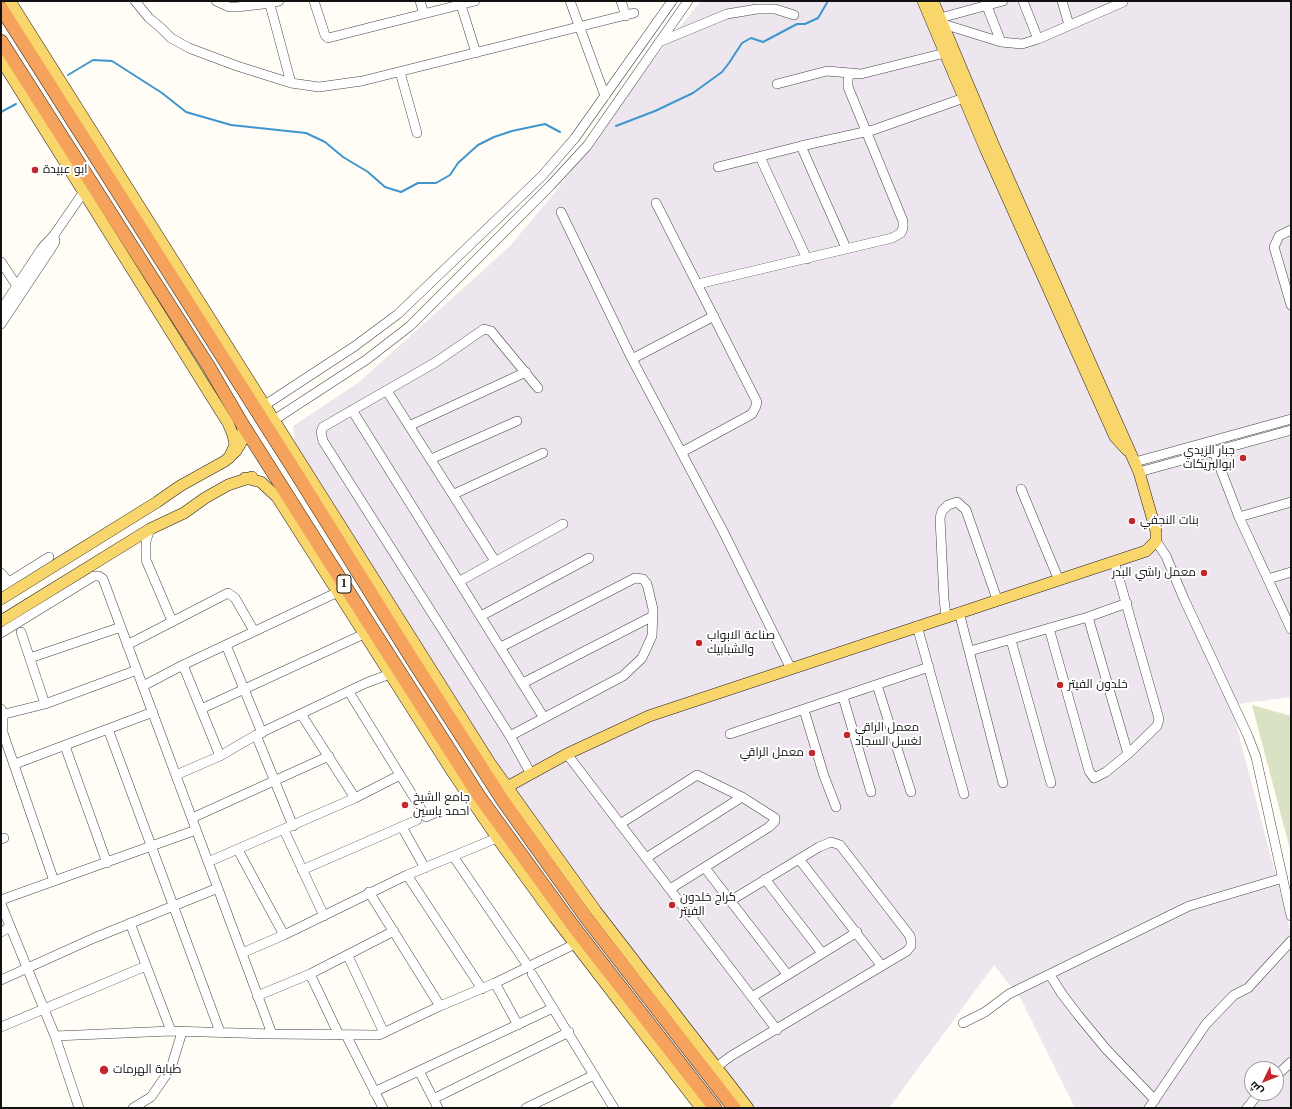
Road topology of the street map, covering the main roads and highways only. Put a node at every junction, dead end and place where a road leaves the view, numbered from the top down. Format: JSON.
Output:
{"nodes":[{"id":1,"x":10,"y":1,"type":"edge"},
{"id":2,"x":923,"y":1,"type":"edge"},
{"id":3,"x":933,"y":1,"type":"edge"},
{"id":4,"x":1,"y":8,"type":"edge"},
{"id":5,"x":1,"y":41,"type":"edge"},
{"id":6,"x":28,"y":53,"type":"junction"},
{"id":7,"x":7,"y":61,"type":"edge"},
{"id":8,"x":215,"y":335,"type":"junction"},
{"id":9,"x":204,"y":371,"type":"junction"},
{"id":10,"x":241,"y":422,"type":"junction"},
{"id":11,"x":230,"y":458,"type":"junction"},
{"id":12,"x":1135,"y":463,"type":"junction"},
{"id":13,"x":245,"y":478,"type":"junction"},
{"id":14,"x":283,"y":488,"type":"junction"},
{"id":15,"x":343,"y":539,"type":"junction"},
{"id":16,"x":316,"y":550,"type":"junction"},
{"id":17,"x":4,"y":591,"type":"edge"},
{"id":18,"x":15,"y":613,"type":"junction"},
{"id":19,"x":1,"y":621,"type":"edge"},
{"id":20,"x":457,"y":770,"type":"junction"},
{"id":21,"x":508,"y":794,"type":"junction"},
{"id":22,"x":551,"y":860,"type":"junction"},
{"id":23,"x":522,"y":864,"type":"junction"},
{"id":24,"x":587,"y":919,"type":"junction"},
{"id":25,"x":574,"y":927,"type":"junction"},
{"id":26,"x":633,"y":1011,"type":"junction"},
{"id":27,"x":674,"y":1064,"type":"junction"},
{"id":28,"x":712,"y":1071,"type":"junction"},
{"id":29,"x":701,"y":1108,"type":"edge"},
{"id":30,"x":715,"y":1108,"type":"edge"},
{"id":31,"x":734,"y":1108,"type":"edge"},
{"id":32,"x":748,"y":1108,"type":"edge"}],
"edges":[{"from":1,"to":8,"type":"main road"},
{"from":2,"to":12,"type":"main road"},
{"from":3,"to":12,"type":"main road"},
{"from":4,"to":6,"type":"highway","number":"1"},
{"from":5,"to":7,"type":"highway","number":"1"},
{"from":6,"to":7,"type":"highway"},
{"from":6,"to":8,"type":"highway","number":"1"},
{"from":7,"to":9,"type":"highway","number":"1"},
{"from":7,"to":9,"type":"main road"},
{"from":8,"to":15,"type":"highway","number":"1"},
{"from":8,"to":15,"type":"main road"},
{"from":9,"to":10,"type":"highway","number":"1"},
{"from":9,"to":11,"type":"main road"},
{"from":10,"to":11,"type":"main road"},
{"from":10,"to":14,"type":"highway","number":"1"},
{"from":11,"to":17,"type":"main road"},
{"from":12,"to":21,"type":"main road"},
{"from":13,"to":14,"type":"main road"},
{"from":13,"to":16,"type":"main road"},
{"from":13,"to":18,"type":"main road"},
{"from":14,"to":16,"type":"highway","number":"1"},
{"from":15,"to":21,"type":"highway","number":"1"},
{"from":16,"to":20,"type":"highway","number":"1"},
{"from":16,"to":20,"type":"main road"},
{"from":17,"to":18,"type":"main road"},
{"from":18,"to":19,"type":"main road"},
{"from":20,"to":23,"type":"highway","number":"1"},
{"from":20,"to":23,"type":"main road"},
{"from":21,"to":22,"type":"highway","number":"1"},
{"from":22,"to":24,"type":"highway","number":"1"},
{"from":22,"to":28,"type":"main road"},
{"from":23,"to":25,"type":"highway","number":"1"},
{"from":23,"to":26,"type":"main road"},
{"from":24,"to":25,"type":"highway"},
{"from":24,"to":28,"type":"highway","number":"1"},
{"from":25,"to":26,"type":"highway","number":"1"},
{"from":26,"to":27,"type":"highway","number":"1"},
{"from":27,"to":29,"type":"main road"},
{"from":27,"to":30,"type":"highway","number":"1"},
{"from":28,"to":31,"type":"highway","number":"1"},
{"from":28,"to":32,"type":"main road"}]}
